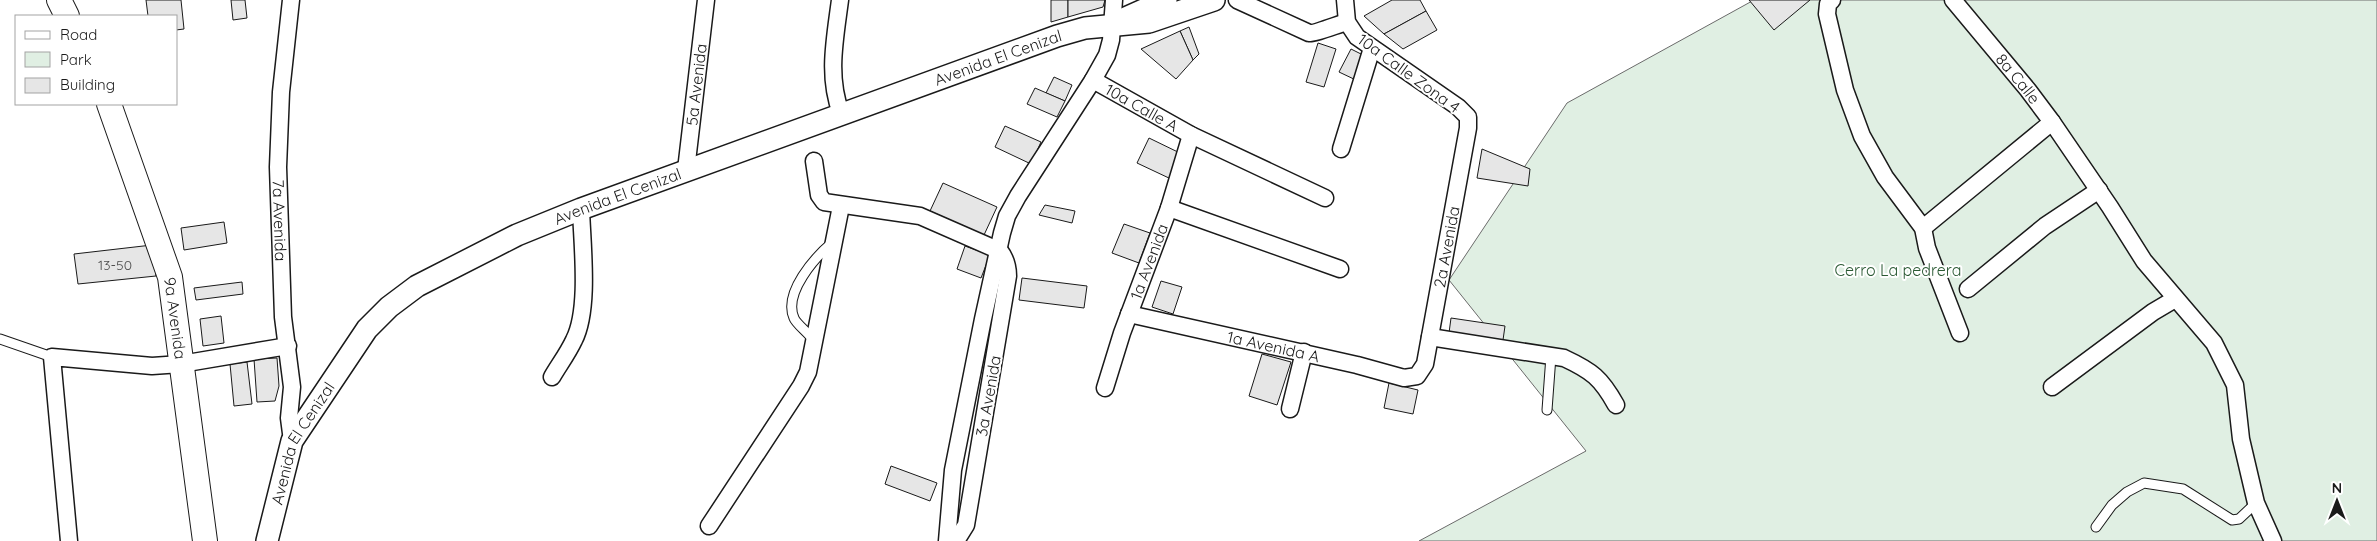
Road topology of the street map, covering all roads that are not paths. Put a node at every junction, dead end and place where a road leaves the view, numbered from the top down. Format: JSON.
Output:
{"nodes":[{"id":1,"x":59,"y":0,"type":"edge"},
{"id":2,"x":291,"y":0,"type":"edge"},
{"id":3,"x":706,"y":0,"type":"edge"},
{"id":4,"x":840,"y":0,"type":"edge"},
{"id":5,"x":1114,"y":0,"type":"edge"},
{"id":6,"x":1166,"y":0,"type":"edge"},
{"id":7,"x":1214,"y":0,"type":"edge"},
{"id":8,"x":1237,"y":0,"type":"edge"},
{"id":9,"x":1345,"y":0,"type":"edge"},
{"id":10,"x":1832,"y":0,"type":"edge"},
{"id":11,"x":1953,"y":0,"type":"edge"},
{"id":12,"x":66,"y":15,"type":"edge"},
{"id":13,"x":1346,"y":22,"type":"junction"},
{"id":14,"x":1113,"y":25,"type":"junction"},
{"id":15,"x":1372,"y":48,"type":"junction"},
{"id":16,"x":1093,"y":80,"type":"junction"},
{"id":17,"x":109,"y":105,"type":"edge"},
{"id":18,"x":841,"y":113,"type":"junction"},
{"id":19,"x":1468,"y":117,"type":"joint"},
{"id":20,"x":2052,"y":122,"type":"junction"},
{"id":21,"x":1191,"y":134,"type":"junction"},
{"id":22,"x":1342,"y":149,"type":"dead end"},
{"id":23,"x":814,"y":161,"type":"dead end"},
{"id":24,"x":686,"y":170,"type":"junction"},
{"id":25,"x":2099,"y":190,"type":"junction"},
{"id":26,"x":1325,"y":198,"type":"dead end"},
{"id":27,"x":841,"y":206,"type":"junction"},
{"id":28,"x":1169,"y":208,"type":"junction"},
{"id":29,"x":582,"y":209,"type":"junction"},
{"id":30,"x":1923,"y":228,"type":"junction"},
{"id":31,"x":835,"y":240,"type":"junction"},
{"id":32,"x":1000,"y":251,"type":"junction"},
{"id":33,"x":1340,"y":269,"type":"dead end"},
{"id":34,"x":1968,"y":289,"type":"dead end"},
{"id":35,"x":2175,"y":299,"type":"junction"},
{"id":36,"x":1129,"y":314,"type":"junction"},
{"id":37,"x":1960,"y":333,"type":"dead end"},
{"id":38,"x":1430,"y":337,"type":"junction"},
{"id":39,"x":0,"y":339,"type":"edge"},
{"id":40,"x":815,"y":343,"type":"junction"},
{"id":41,"x":288,"y":346,"type":"junction"},
{"id":42,"x":1304,"y":352,"type":"junction"},
{"id":43,"x":1551,"y":356,"type":"junction"},
{"id":44,"x":52,"y":357,"type":"junction"},
{"id":45,"x":181,"y":364,"type":"junction"},
{"id":46,"x":1417,"y":376,"type":"joint"},
{"id":47,"x":552,"y":377,"type":"dead end"},
{"id":48,"x":2052,"y":387,"type":"dead end"},
{"id":49,"x":1105,"y":388,"type":"dead end"},
{"id":50,"x":1616,"y":405,"type":"dead end"},
{"id":51,"x":1290,"y":409,"type":"dead end"},
{"id":52,"x":1547,"y":410,"type":"dead end"},
{"id":53,"x":292,"y":441,"type":"junction"},
{"id":54,"x":2256,"y":503,"type":"junction"},
{"id":55,"x":710,"y":526,"type":"dead end"},
{"id":56,"x":2096,"y":526,"type":"dead end"},
{"id":57,"x":69,"y":541,"type":"edge"},
{"id":58,"x":205,"y":541,"type":"edge"},
{"id":59,"x":267,"y":541,"type":"edge"},
{"id":60,"x":947,"y":541,"type":"edge"},
{"id":61,"x":956,"y":541,"type":"edge"},
{"id":62,"x":2273,"y":541,"type":"edge"}],
"edges":[{"from":1,"to":12,"type":"main road"},
{"from":2,"to":41,"type":"street","name":"7a Avenida"},
{"from":3,"to":24,"type":"street","name":"5a Avenida"},
{"from":4,"to":18,"type":"street"},
{"from":5,"to":14,"type":"street","name":"3a Avenida"},
{"from":6,"to":14,"type":"street","name":"Avenida El Cenizal"},
{"from":7,"to":14,"type":"street","name":"Avenida El Cenizal"},
{"from":8,"to":13,"type":"street"},
{"from":9,"to":13,"type":"street","name":"10a Calle Zona 4"},
{"from":10,"to":30,"type":"street"},
{"from":11,"to":20,"type":"street","name":"8a Calle"},
{"from":13,"to":15,"type":"street","name":"10a Calle Zona 4"},
{"from":14,"to":16,"type":"street","name":"3a Avenida"},
{"from":14,"to":18,"type":"street","name":"Avenida El Cenizal"},
{"from":15,"to":19,"type":"street","name":"10a Calle Zona 4"},
{"from":15,"to":22,"type":"street"},
{"from":16,"to":21,"type":"street","name":"10a Calle A"},
{"from":16,"to":32,"type":"street","name":"3a Avenida"},
{"from":17,"to":45,"type":"main road","name":"9a Avenida"},
{"from":18,"to":24,"type":"street","name":"Avenida El Cenizal"},
{"from":19,"to":38,"type":"street","name":"2a Avenida"},
{"from":20,"to":25,"type":"street","name":"8a Calle"},
{"from":20,"to":30,"type":"street"},
{"from":21,"to":26,"type":"street","name":"10a Calle A"},
{"from":21,"to":28,"type":"street","name":"1a Avenida"},
{"from":23,"to":27,"type":"street"},
{"from":24,"to":29,"type":"street","name":"Avenida El Cenizal"},
{"from":25,"to":34,"type":"street"},
{"from":25,"to":35,"type":"street","name":"8a Calle"},
{"from":27,"to":31,"type":"street"},
{"from":27,"to":32,"type":"street"},
{"from":28,"to":33,"type":"street"},
{"from":28,"to":36,"type":"street","name":"1a Avenida"},
{"from":29,"to":47,"type":"street"},
{"from":29,"to":53,"type":"street","name":"Avenida El Cenizal"},
{"from":30,"to":37,"type":"street"},
{"from":31,"to":40,"type":"street"},
{"from":31,"to":40,"type":"lane"},
{"from":32,"to":60,"type":"street","name":"3a Avenida"},
{"from":32,"to":61,"type":"street","name":"3a Avenida"},
{"from":35,"to":48,"type":"street"},
{"from":35,"to":54,"type":"street","name":"8a Calle"},
{"from":36,"to":42,"type":"street","name":"1a Avenida A"},
{"from":36,"to":49,"type":"street","name":"1a Avenida"},
{"from":38,"to":43,"type":"street"},
{"from":38,"to":46,"type":"street","name":"2a Avenida"},
{"from":39,"to":44,"type":"lane"},
{"from":40,"to":55,"type":"street"},
{"from":41,"to":45,"type":"street"},
{"from":41,"to":53,"type":"street","name":"7a Avenida"},
{"from":42,"to":46,"type":"street","name":"1a Avenida A"},
{"from":42,"to":51,"type":"street"},
{"from":43,"to":50,"type":"street"},
{"from":43,"to":52,"type":"lane"},
{"from":44,"to":45,"type":"street"},
{"from":44,"to":57,"type":"street"},
{"from":45,"to":58,"type":"main road","name":"9a Avenida"},
{"from":53,"to":59,"type":"street","name":"Avenida El Cenizal"},
{"from":54,"to":56,"type":"lane"},
{"from":54,"to":62,"type":"street","name":"8a Calle"}]}
